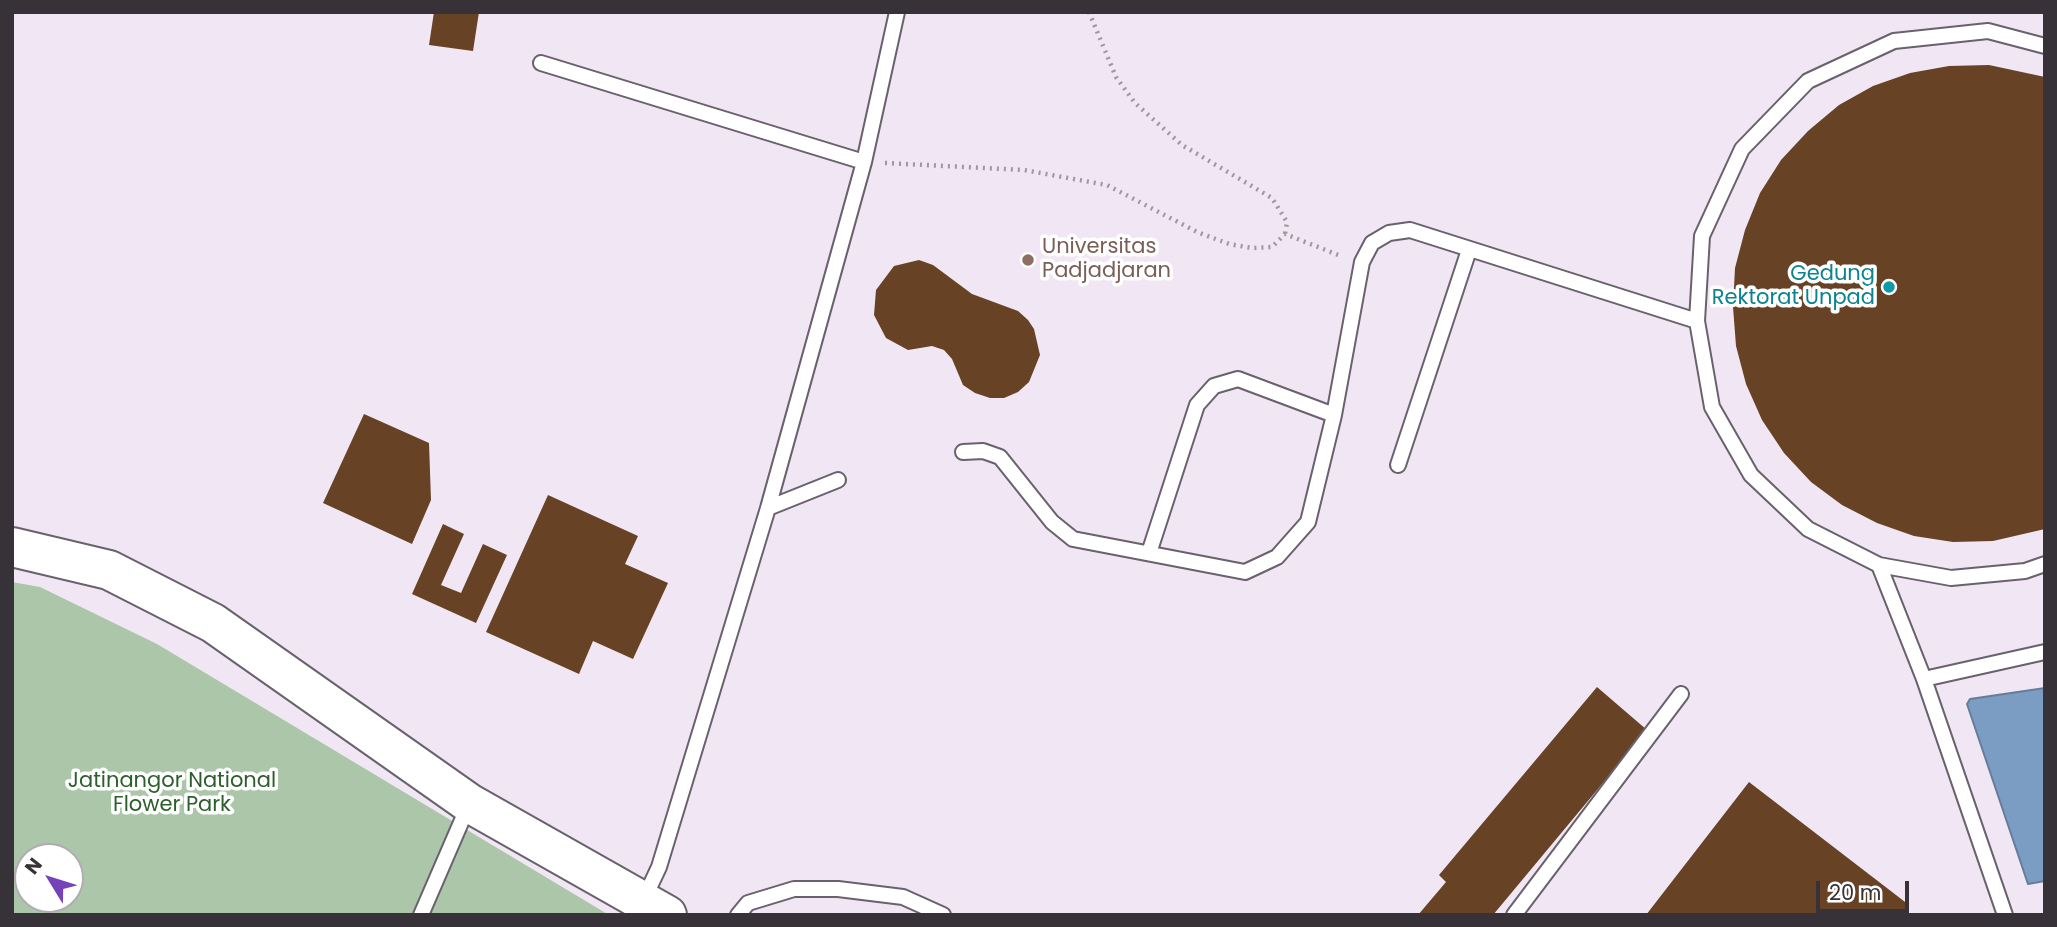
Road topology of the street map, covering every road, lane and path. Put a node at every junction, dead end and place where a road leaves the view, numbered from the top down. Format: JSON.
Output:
{"nodes":[{"id":1,"x":897,"y":12,"type":"edge"},
{"id":2,"x":1089,"y":12,"type":"edge"},
{"id":3,"x":2045,"y":46,"type":"edge"},
{"id":4,"x":541,"y":63,"type":"dead end"},
{"id":5,"x":864,"y":162,"type":"junction"},
{"id":6,"x":1285,"y":234,"type":"junction"},
{"id":7,"x":1469,"y":250,"type":"junction"},
{"id":8,"x":1362,"y":262,"type":"junction"},
{"id":9,"x":1697,"y":321,"type":"junction"},
{"id":10,"x":1334,"y":415,"type":"junction"},
{"id":11,"x":963,"y":452,"type":"dead end"},
{"id":12,"x":1398,"y":465,"type":"dead end"},
{"id":13,"x":838,"y":480,"type":"dead end"},
{"id":14,"x":768,"y":508,"type":"junction"},
{"id":15,"x":12,"y":547,"type":"edge"},
{"id":16,"x":1149,"y":553,"type":"junction"},
{"id":17,"x":2045,"y":564,"type":"edge"},
{"id":18,"x":1879,"y":565,"type":"junction"},
{"id":19,"x":2045,"y":652,"type":"edge"},
{"id":20,"x":1924,"y":679,"type":"junction"},
{"id":21,"x":1681,"y":694,"type":"dead end"},
{"id":22,"x":469,"y":803,"type":"junction"},
{"id":23,"x":655,"y":908,"type":"edge"},
{"id":24,"x":421,"y":915,"type":"edge"},
{"id":25,"x":738,"y":915,"type":"edge"},
{"id":26,"x":943,"y":915,"type":"edge"},
{"id":27,"x":1514,"y":915,"type":"edge"},
{"id":28,"x":2005,"y":915,"type":"edge"}],
"edges":[{"from":1,"to":5,"type":"lane"},
{"from":2,"to":6,"type":"path"},
{"from":3,"to":9,"type":"lane"},
{"from":4,"to":5,"type":"lane"},
{"from":5,"to":6,"type":"path"},
{"from":5,"to":14,"type":"lane"},
{"from":6,"to":8,"type":"path"},
{"from":7,"to":8,"type":"lane"},
{"from":7,"to":9,"type":"lane"},
{"from":7,"to":12,"type":"lane"},
{"from":8,"to":10,"type":"lane"},
{"from":9,"to":18,"type":"lane"},
{"from":10,"to":16,"type":"lane"},
{"from":10,"to":16,"type":"lane"},
{"from":11,"to":16,"type":"lane"},
{"from":13,"to":14,"type":"lane"},
{"from":14,"to":23,"type":"lane"},
{"from":15,"to":22,"type":"main road"},
{"from":17,"to":18,"type":"lane"},
{"from":18,"to":20,"type":"lane"},
{"from":19,"to":20,"type":"lane"},
{"from":20,"to":28,"type":"lane"},
{"from":21,"to":27,"type":"lane"},
{"from":22,"to":23,"type":"main road"},
{"from":22,"to":24,"type":"lane"},
{"from":25,"to":26,"type":"lane"}]}
